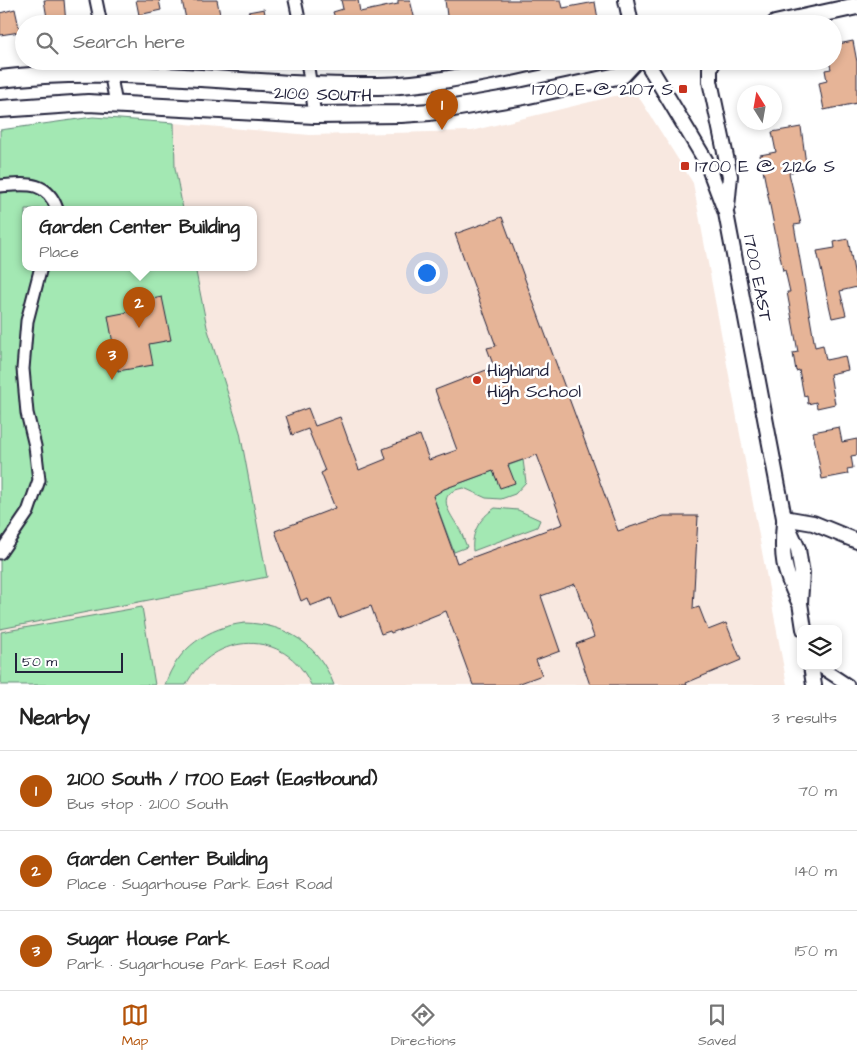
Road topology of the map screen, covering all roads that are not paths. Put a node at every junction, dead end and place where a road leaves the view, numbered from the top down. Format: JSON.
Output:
{"nodes":[{"id":1,"x":96,"y":0,"type":"edge"},
{"id":2,"x":295,"y":0,"type":"edge"},
{"id":3,"x":626,"y":0,"type":"edge"},
{"id":4,"x":857,"y":6,"type":"edge"},
{"id":5,"x":99,"y":15,"type":"edge"},
{"id":6,"x":298,"y":15,"type":"edge"},
{"id":7,"x":629,"y":15,"type":"edge"},
{"id":8,"x":816,"y":15,"type":"edge"},
{"id":9,"x":90,"y":70,"type":"edge"},
{"id":10,"x":109,"y":70,"type":"edge"},
{"id":11,"x":134,"y":70,"type":"edge"},
{"id":12,"x":309,"y":70,"type":"edge"},
{"id":13,"x":487,"y":70,"type":"edge"},
{"id":14,"x":627,"y":70,"type":"edge"},
{"id":15,"x":651,"y":70,"type":"edge"},
{"id":16,"x":710,"y":70,"type":"edge"},
{"id":17,"x":0,"y":79,"type":"edge"},
{"id":18,"x":311,"y":84,"type":"junction"},
{"id":19,"x":116,"y":104,"type":"junction"},
{"id":20,"x":0,"y":109,"type":"edge"},
{"id":21,"x":315,"y":115,"type":"junction"},
{"id":22,"x":0,"y":186,"type":"edge"},
{"id":23,"x":56,"y":206,"type":"edge"},
{"id":24,"x":726,"y":212,"type":"junction"},
{"id":25,"x":40,"y":271,"type":"edge"},
{"id":26,"x":784,"y":518,"type":"junction"},
{"id":27,"x":857,"y":541,"type":"edge"},
{"id":28,"x":0,"y":553,"type":"edge"},
{"id":29,"x":803,"y":625,"type":"edge"},
{"id":30,"x":812,"y":670,"type":"edge"},
{"id":31,"x":825,"y":670,"type":"edge"},
{"id":32,"x":814,"y":685,"type":"edge"},
{"id":33,"x":848,"y":685,"type":"edge"}],
"edges":[{"from":1,"to":5,"type":"street"},
{"from":2,"to":6,"type":"street"},
{"from":3,"to":7,"type":"street"},
{"from":4,"to":8,"type":"main road"},
{"from":9,"to":17,"type":"main road","name":"2100 SOUTH"},
{"from":10,"to":19,"type":"street"},
{"from":11,"to":18,"type":"main road","name":"2100 SOUTH"},
{"from":12,"to":18,"type":"street"},
{"from":13,"to":18,"type":"main road","name":"2100 SOUTH"},
{"from":14,"to":21,"type":"main road","name":"2100 SOUTH"},
{"from":15,"to":24,"type":"street","name":"1700 EAST"},
{"from":16,"to":24,"type":"street"},
{"from":18,"to":21,"type":"street"},
{"from":19,"to":20,"type":"main road","name":"2100 SOUTH"},
{"from":19,"to":21,"type":"main road","name":"2100 SOUTH"},
{"from":22,"to":23,"type":"street"},
{"from":24,"to":26,"type":"street","name":"1700 EAST"},
{"from":25,"to":28,"type":"street"},
{"from":26,"to":27,"type":"street"},
{"from":26,"to":29,"type":"street","name":"1700 EAST"},
{"from":30,"to":32,"type":"street"},
{"from":31,"to":33,"type":"street"}]}
